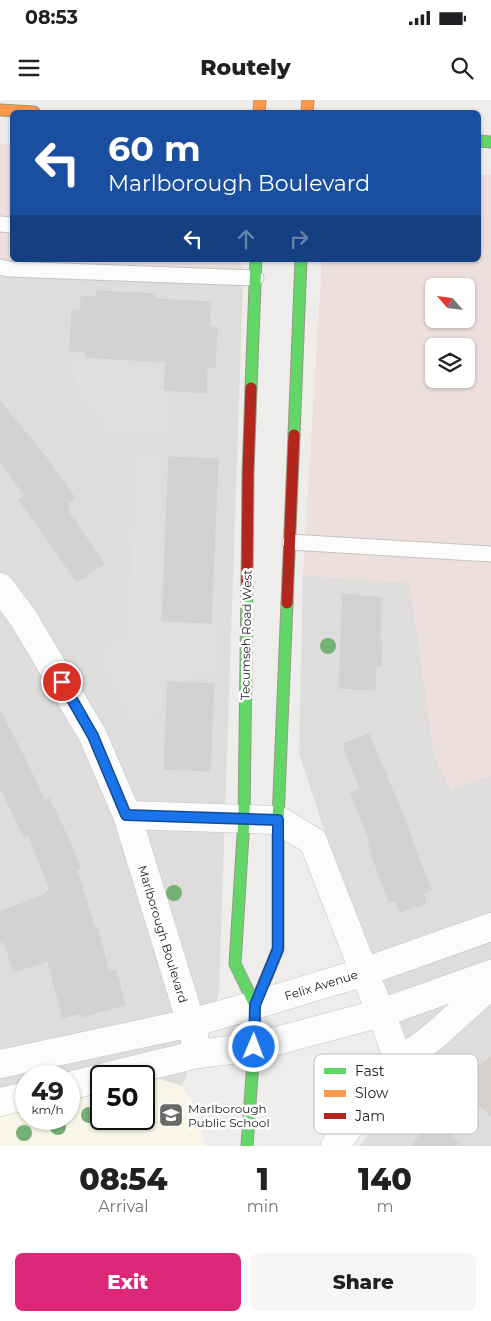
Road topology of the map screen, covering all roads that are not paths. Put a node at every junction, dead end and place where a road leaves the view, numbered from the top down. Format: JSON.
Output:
{"nodes":[{"id":1,"x":256,"y":262,"type":"edge"},
{"id":2,"x":301,"y":262,"type":"edge"},
{"id":3,"x":0,"y":266,"type":"edge"},
{"id":4,"x":89,"y":266,"type":"edge"},
{"id":5,"x":256,"y":278,"type":"junction"},
{"id":6,"x":290,"y":542,"type":"junction"},
{"id":7,"x":491,"y":554,"type":"edge"},
{"id":8,"x":0,"y":587,"type":"edge"},
{"id":9,"x":126,"y":815,"type":"junction"},
{"id":10,"x":244,"y":819,"type":"junction"},
{"id":11,"x":278,"y":820,"type":"junction"},
{"id":12,"x":491,"y":927,"type":"edge"},
{"id":13,"x":364,"y":972,"type":"junction"},
{"id":14,"x":491,"y":974,"type":"edge"},
{"id":15,"x":491,"y":985,"type":"edge"},
{"id":16,"x":255,"y":1005,"type":"junction"},
{"id":17,"x":381,"y":1013,"type":"junction"},
{"id":18,"x":191,"y":1023,"type":"junction"},
{"id":19,"x":254,"y":1047,"type":"junction"},
{"id":20,"x":198,"y":1054,"type":"junction"},
{"id":21,"x":396,"y":1054,"type":"edge"},
{"id":22,"x":410,"y":1054,"type":"edge"},
{"id":23,"x":0,"y":1064,"type":"edge"},
{"id":24,"x":15,"y":1065,"type":"edge"},
{"id":25,"x":38,"y":1065,"type":"edge"},
{"id":26,"x":153,"y":1065,"type":"edge"},
{"id":27,"x":15,"y":1099,"type":"edge"},
{"id":28,"x":0,"y":1102,"type":"edge"},
{"id":29,"x":344,"y":1134,"type":"edge"},
{"id":30,"x":247,"y":1146,"type":"edge"},
{"id":31,"x":335,"y":1146,"type":"edge"}],
"edges":[{"from":1,"to":5,"type":"main road","name":"Tecumseh Road West"},
{"from":2,"to":6,"type":"main road","name":"Tecumseh Road West"},
{"from":3,"to":4,"type":"lane"},
{"from":4,"to":5,"type":"lane"},
{"from":5,"to":10,"type":"main road","name":"Tecumseh Road West"},
{"from":6,"to":7,"type":"lane"},
{"from":6,"to":11,"type":"main road","name":"Tecumseh Road West"},
{"from":8,"to":9,"type":"street","name":"Marlborough Boulevard"},
{"from":9,"to":10,"type":"street"},
{"from":9,"to":18,"type":"street","name":"Marlborough Boulevard"},
{"from":10,"to":11,"type":"street"},
{"from":10,"to":16,"type":"main road","name":"Tecumseh Road West"},
{"from":11,"to":13,"type":"street"},
{"from":11,"to":16,"type":"main road","name":"Tecumseh Road West"},
{"from":12,"to":13,"type":"street","name":"Felix Avenue"},
{"from":13,"to":16,"type":"street","name":"Felix Avenue"},
{"from":13,"to":17,"type":"street"},
{"from":14,"to":17,"type":"street"},
{"from":15,"to":22,"type":"street"},
{"from":16,"to":18,"type":"street","name":"Felix Avenue"},
{"from":16,"to":19,"type":"main road","name":"Tecumseh Road West"},
{"from":17,"to":19,"type":"street"},
{"from":17,"to":21,"type":"street"},
{"from":18,"to":20,"type":"street","name":"Marlborough Boulevard"},
{"from":18,"to":25,"type":"street","name":"Felix Avenue"},
{"from":19,"to":20,"type":"street"},
{"from":19,"to":30,"type":"main road","name":"Tecumseh Road West"},
{"from":20,"to":26,"type":"street"},
{"from":23,"to":24,"type":"street","name":"Felix Avenue"},
{"from":27,"to":28,"type":"street"},
{"from":29,"to":31,"type":"street"}]}
